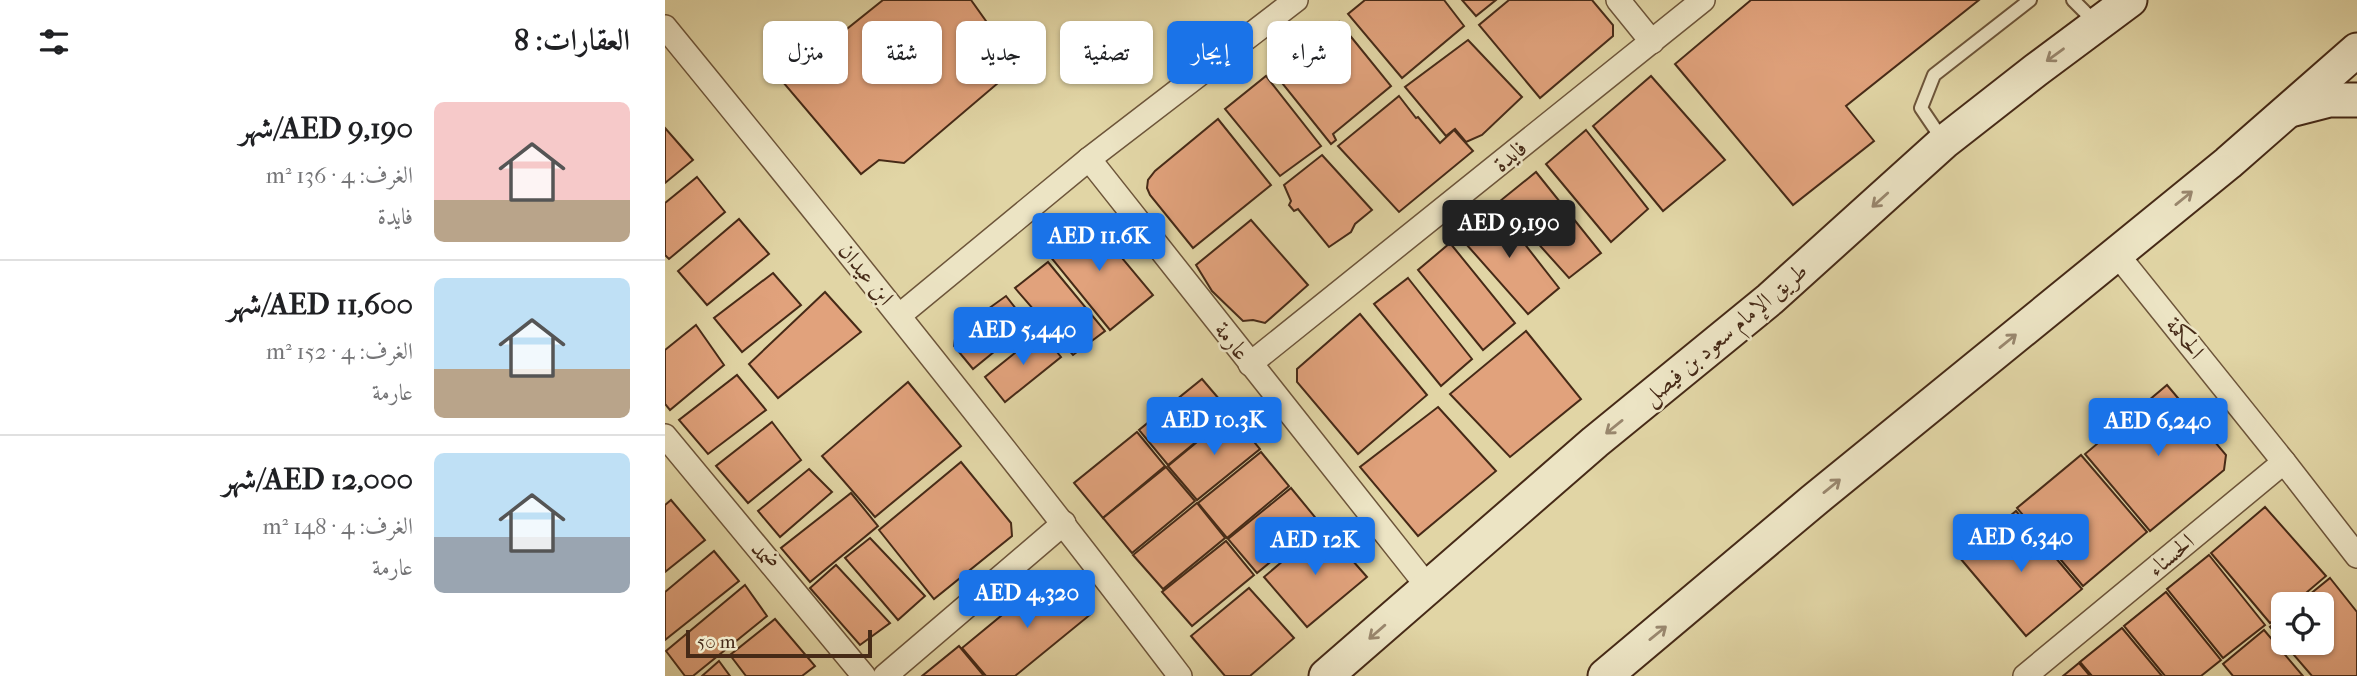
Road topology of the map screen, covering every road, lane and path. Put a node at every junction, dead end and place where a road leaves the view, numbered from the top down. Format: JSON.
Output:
{"nodes":[{"id":1,"x":1618,"y":0,"type":"edge"},
{"id":2,"x":1703,"y":0,"type":"edge"},
{"id":3,"x":2031,"y":0,"type":"edge"},
{"id":4,"x":2073,"y":0,"type":"edge"},
{"id":5,"x":1291,"y":1,"type":"edge"},
{"id":6,"x":2118,"y":9,"type":"edge"},
{"id":7,"x":665,"y":27,"type":"edge"},
{"id":8,"x":1653,"y":42,"type":"junction"},
{"id":9,"x":2357,"y":50,"type":"edge"},
{"id":10,"x":2357,"y":100,"type":"edge"},
{"id":11,"x":2289,"y":111,"type":"junction"},
{"id":12,"x":1944,"y":142,"type":"junction"},
{"id":13,"x":1089,"y":159,"type":"junction"},
{"id":14,"x":2116,"y":253,"type":"junction"},
{"id":15,"x":900,"y":315,"type":"junction"},
{"id":16,"x":1250,"y":364,"type":"junction"},
{"id":17,"x":665,"y":436,"type":"edge"},
{"id":18,"x":2284,"y":462,"type":"junction"},
{"id":19,"x":1064,"y":523,"type":"junction"},
{"id":20,"x":2357,"y":556,"type":"edge"},
{"id":21,"x":1428,"y":587,"type":"junction"},
{"id":22,"x":864,"y":676,"type":"edge"},
{"id":23,"x":885,"y":676,"type":"edge"},
{"id":24,"x":1181,"y":676,"type":"edge"},
{"id":25,"x":1326,"y":676,"type":"edge"},
{"id":26,"x":1605,"y":676,"type":"edge"},
{"id":27,"x":2025,"y":676,"type":"edge"}],
"edges":[{"from":1,"to":8,"type":"street"},
{"from":2,"to":8,"type":"street","name":"فايدة"},
{"from":3,"to":12,"type":"lane"},
{"from":4,"to":6,"type":"lane"},
{"from":5,"to":13,"type":"street"},
{"from":6,"to":12,"type":"main road","name":"طريق الإمام سعود بن فيصل","one_way":true},
{"from":7,"to":15,"type":"street","name":"ابن عيدان"},
{"from":8,"to":16,"type":"street","name":"فايدة"},
{"from":9,"to":11,"type":"main road"},
{"from":10,"to":11,"type":"main road"},
{"from":14,"to":11,"type":"main road","one_way":true},
{"from":12,"to":21,"type":"main road","name":"طريق الإمام سعود بن فيصل","one_way":true},
{"from":13,"to":15,"type":"street"},
{"from":13,"to":16,"type":"street","name":"عارمة"},
{"from":14,"to":18,"type":"street","name":"الحكمة"},
{"from":26,"to":14,"type":"main road","one_way":true},
{"from":15,"to":19,"type":"street","name":"ابن عيدان"},
{"from":16,"to":21,"type":"street","name":"عارمة"},
{"from":17,"to":22,"type":"street","name":"ضمد"},
{"from":18,"to":20,"type":"street","name":"الحكمة"},
{"from":18,"to":27,"type":"street","name":"الحسناء"},
{"from":19,"to":23,"type":"street"},
{"from":19,"to":24,"type":"street","name":"ابن عيدان"},
{"from":21,"to":25,"type":"main road","name":"طريق الإمام سعود بن فيصل","one_way":true}]}
